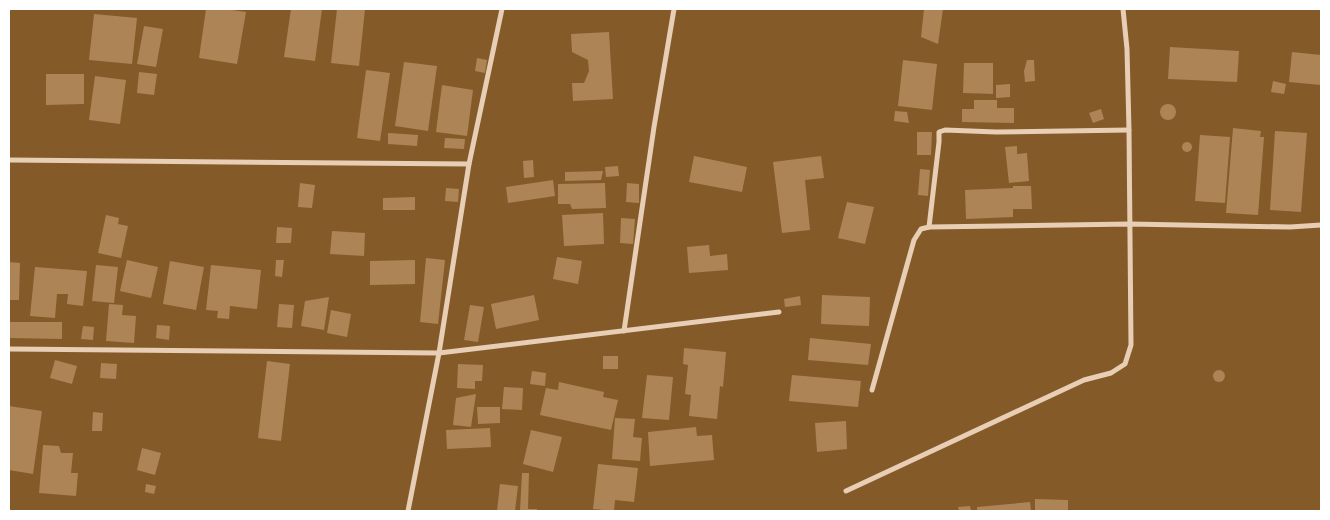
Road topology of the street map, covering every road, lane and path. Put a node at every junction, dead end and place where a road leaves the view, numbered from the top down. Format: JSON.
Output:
{"nodes":[{"id":1,"x":502,"y":9,"type":"edge"},
{"id":2,"x":674,"y":9,"type":"edge"},
{"id":3,"x":1123,"y":9,"type":"edge"},
{"id":4,"x":1129,"y":130,"type":"junction"},
{"id":5,"x":9,"y":160,"type":"edge"},
{"id":6,"x":469,"y":164,"type":"junction"},
{"id":7,"x":1130,"y":224,"type":"junction"},
{"id":8,"x":1321,"y":225,"type":"edge"},
{"id":9,"x":929,"y":227,"type":"junction"},
{"id":10,"x":779,"y":312,"type":"dead end"},
{"id":11,"x":624,"y":330,"type":"junction"},
{"id":12,"x":9,"y":349,"type":"edge"},
{"id":13,"x":439,"y":353,"type":"junction"},
{"id":14,"x":872,"y":390,"type":"dead end"},
{"id":15,"x":846,"y":491,"type":"dead end"},
{"id":16,"x":408,"y":511,"type":"edge"}],
"edges":[{"from":1,"to":6,"type":"street"},
{"from":2,"to":11,"type":"street"},
{"from":3,"to":4,"type":"street"},
{"from":4,"to":7,"type":"street"},
{"from":4,"to":9,"type":"street"},
{"from":5,"to":6,"type":"street"},
{"from":6,"to":13,"type":"street"},
{"from":7,"to":8,"type":"street"},
{"from":7,"to":9,"type":"street"},
{"from":7,"to":15,"type":"street"},
{"from":9,"to":14,"type":"street"},
{"from":10,"to":11,"type":"street"},
{"from":11,"to":13,"type":"street"},
{"from":12,"to":13,"type":"street"},
{"from":13,"to":16,"type":"street"}]}
